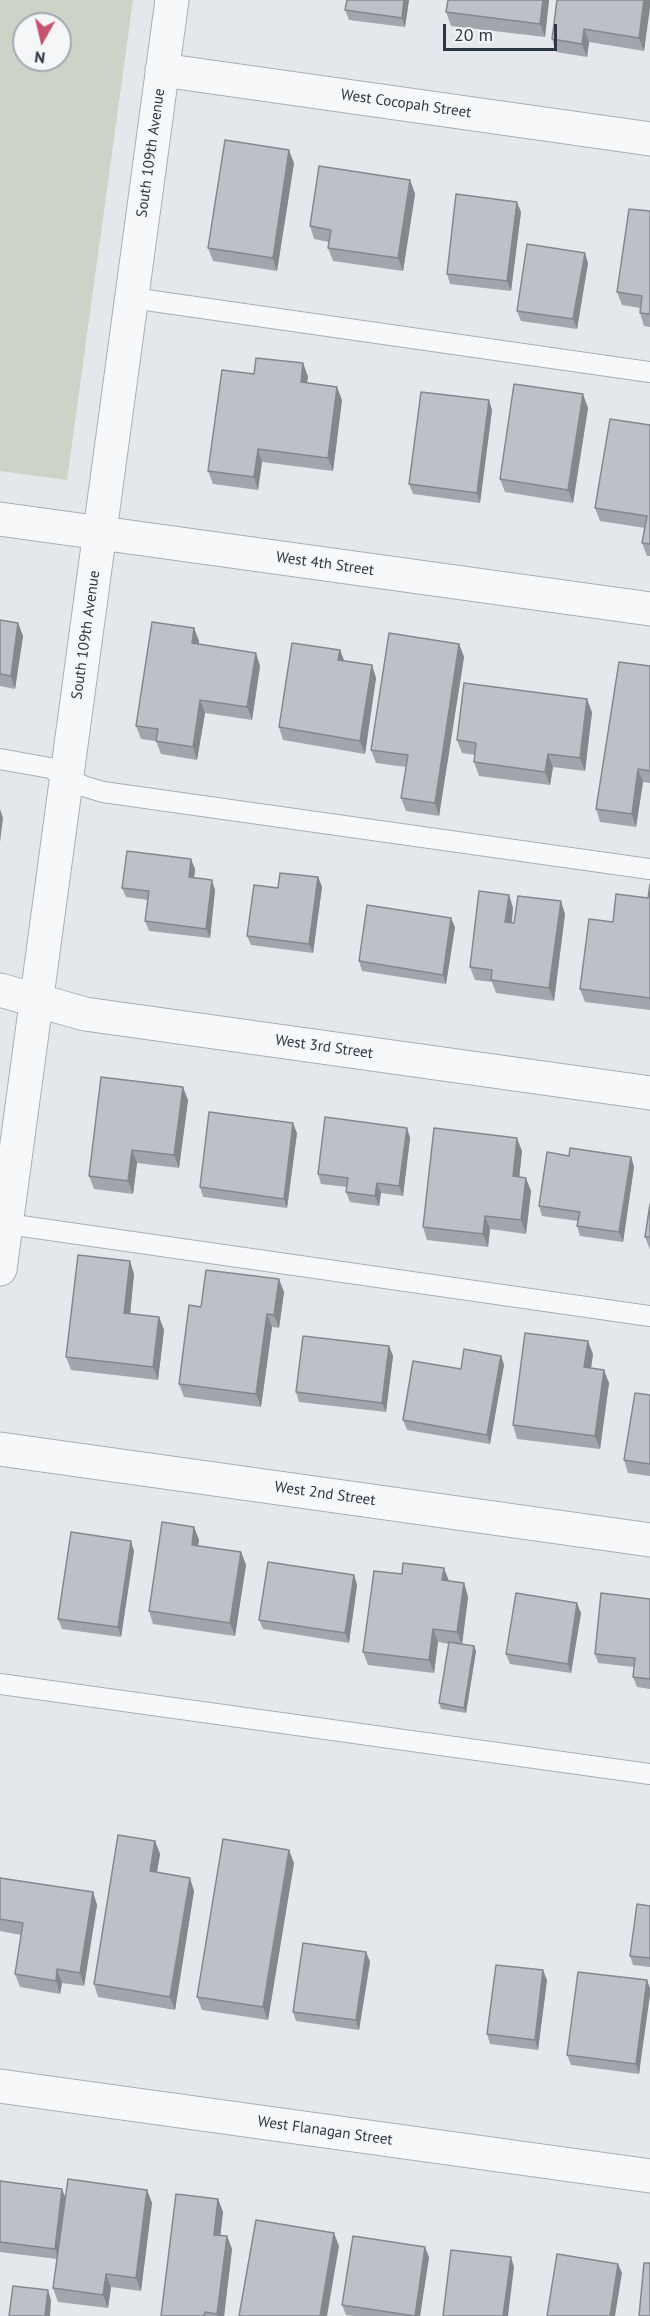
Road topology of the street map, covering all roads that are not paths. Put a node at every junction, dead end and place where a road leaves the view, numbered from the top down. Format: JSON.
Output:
{"nodes":[{"id":1,"x":172,"y":0,"type":"edge"},
{"id":2,"x":162,"y":70,"type":"junction"},
{"id":3,"x":650,"y":138,"type":"edge"},
{"id":4,"x":132,"y":298,"type":"junction"},
{"id":5,"x":650,"y":372,"type":"edge"},
{"id":6,"x":0,"y":519,"type":"edge"},
{"id":7,"x":100,"y":532,"type":"junction"},
{"id":8,"x":650,"y":609,"type":"edge"},
{"id":9,"x":0,"y":759,"type":"edge"},
{"id":10,"x":66,"y":776,"type":"junction"},
{"id":11,"x":650,"y":869,"type":"edge"},
{"id":12,"x":0,"y":990,"type":"edge"},
{"id":13,"x":36,"y":1000,"type":"junction"},
{"id":14,"x":650,"y":1093,"type":"edge"},
{"id":15,"x":3,"y":1224,"type":"edge"},
{"id":16,"x":0,"y":1269,"type":"edge"},
{"id":17,"x":650,"y":1316,"type":"edge"},
{"id":18,"x":0,"y":1449,"type":"edge"},
{"id":19,"x":650,"y":1540,"type":"edge"},
{"id":20,"x":0,"y":1684,"type":"edge"},
{"id":21,"x":650,"y":1774,"type":"edge"},
{"id":22,"x":0,"y":2086,"type":"edge"},
{"id":23,"x":650,"y":2176,"type":"edge"}],
"edges":[{"from":1,"to":2,"type":"street","name":"South 109th Avenue"},
{"from":2,"to":3,"type":"street","name":"West Cocopah Street"},
{"from":2,"to":4,"type":"street","name":"South 109th Avenue"},
{"from":4,"to":5,"type":"lane"},
{"from":4,"to":7,"type":"street","name":"South 109th Avenue"},
{"from":6,"to":7,"type":"street","name":"West 4th Street"},
{"from":7,"to":8,"type":"street","name":"West 4th Street"},
{"from":7,"to":10,"type":"street","name":"South 109th Avenue"},
{"from":9,"to":10,"type":"lane"},
{"from":10,"to":11,"type":"lane"},
{"from":10,"to":13,"type":"street","name":"South 109th Avenue"},
{"from":12,"to":13,"type":"street","name":"West 3rd Street"},
{"from":13,"to":14,"type":"street","name":"West 3rd Street"},
{"from":13,"to":15,"type":"street","name":"South 109th Avenue"},
{"from":15,"to":16,"type":"street","name":"South 109th Avenue"},
{"from":15,"to":17,"type":"lane"},
{"from":18,"to":19,"type":"street","name":"West 2nd Street"},
{"from":20,"to":21,"type":"lane"},
{"from":22,"to":23,"type":"street","name":"West Flanagan Street"}]}
